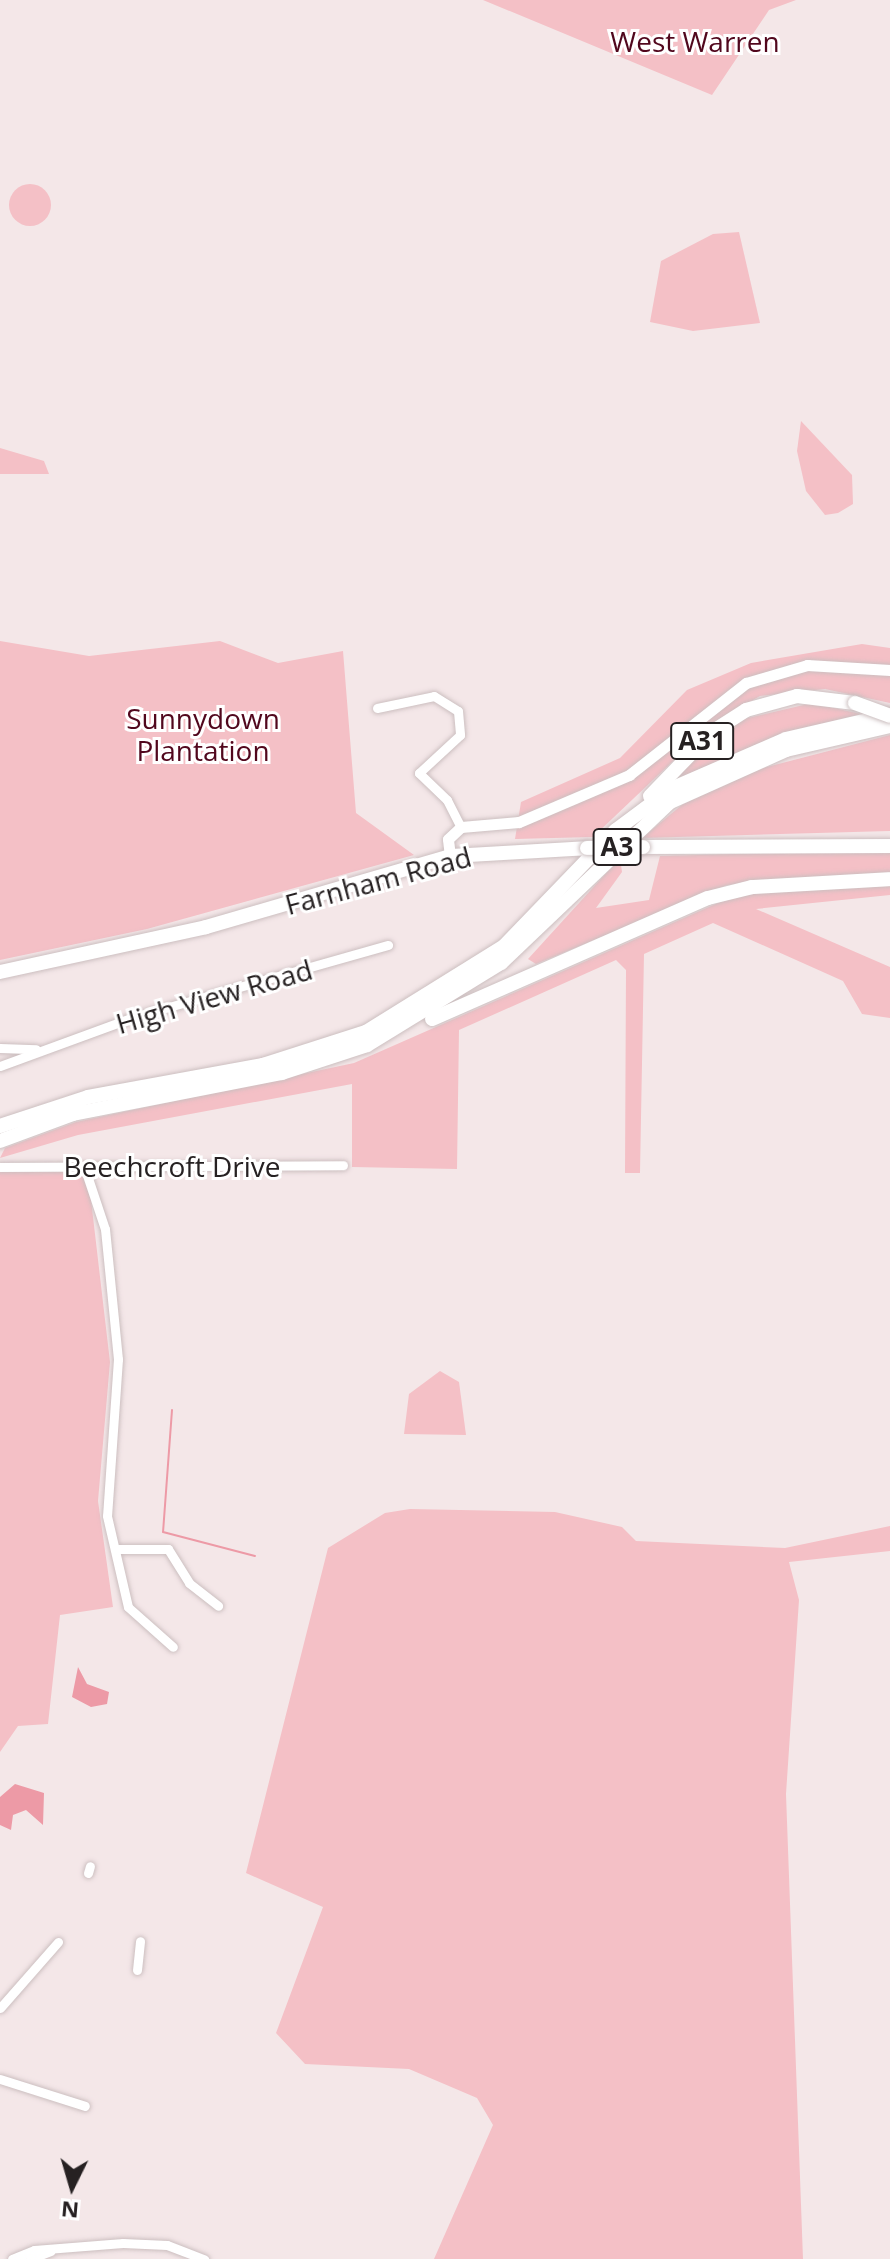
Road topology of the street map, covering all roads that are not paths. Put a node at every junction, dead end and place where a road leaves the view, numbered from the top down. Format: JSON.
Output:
{"nodes":[{"id":1,"x":890,"y":670,"type":"edge"},
{"id":2,"x":377,"y":708,"type":"dead end"},
{"id":3,"x":890,"y":715,"type":"edge"},
{"id":4,"x":890,"y":726,"type":"edge"},
{"id":5,"x":461,"y":827,"type":"junction"},
{"id":6,"x":616,"y":830,"type":"junction"},
{"id":7,"x":890,"y":839,"type":"edge"},
{"id":8,"x":859,"y":845,"type":"junction"},
{"id":9,"x":890,"y":846,"type":"edge"},
{"id":10,"x":450,"y":856,"type":"junction"},
{"id":11,"x":890,"y":879,"type":"edge"},
{"id":12,"x":388,"y":945,"type":"dead end"},
{"id":13,"x":0,"y":972,"type":"edge"},
{"id":14,"x":383,"y":1037,"type":"junction"},
{"id":15,"x":1,"y":1048,"type":"edge"},
{"id":16,"x":39,"y":1049,"type":"junction"},
{"id":17,"x":2,"y":1065,"type":"edge"},
{"id":18,"x":0,"y":1126,"type":"edge"},
{"id":19,"x":0,"y":1141,"type":"edge"},
{"id":20,"x":343,"y":1165,"type":"dead end"},
{"id":21,"x":84,"y":1166,"type":"junction"},
{"id":22,"x":0,"y":1167,"type":"edge"},
{"id":23,"x":119,"y":1549,"type":"junction"},
{"id":24,"x":218,"y":1606,"type":"dead end"},
{"id":25,"x":173,"y":1647,"type":"dead end"},
{"id":26,"x":140,"y":1941,"type":"dead end"},
{"id":27,"x":58,"y":1942,"type":"dead end"},
{"id":28,"x":137,"y":1970,"type":"dead end"},
{"id":29,"x":0,"y":2008,"type":"edge"},
{"id":30,"x":0,"y":2079,"type":"edge"},
{"id":31,"x":85,"y":2106,"type":"dead end"},
{"id":32,"x":54,"y":2249,"type":"junction"},
{"id":33,"x":12,"y":2259,"type":"edge"},
{"id":34,"x":30,"y":2259,"type":"edge"},
{"id":35,"x":204,"y":2259,"type":"edge"}],
"edges":[{"from":1,"to":5,"type":"street"},
{"from":2,"to":5,"type":"street"},
{"from":3,"to":6,"type":"main road","number":"A3"},
{"from":3,"to":6,"type":"main road","number":"A31","bridge":true},
{"from":4,"to":14,"type":"main road","number":"A3"},
{"from":5,"to":10,"type":"street"},
{"from":6,"to":18,"type":"main road","number":"A3"},
{"from":7,"to":8,"type":"main road","name":"Farnham Road"},
{"from":8,"to":9,"type":"main road","name":"Farnham Road"},
{"from":8,"to":10,"type":"main road","name":"Farnham Road","bridge":true},
{"from":10,"to":13,"type":"main road","name":"Farnham Road"},
{"from":11,"to":14,"type":"main road","number":"A3"},
{"from":12,"to":16,"type":"street","name":"High View Road"},
{"from":14,"to":19,"type":"main road","number":"A3"},
{"from":15,"to":16,"type":"street","name":"High View Road"},
{"from":15,"to":17,"type":"street"},
{"from":16,"to":17,"type":"street","name":"High View Road"},
{"from":20,"to":21,"type":"street","name":"Beechcroft Drive"},
{"from":21,"to":22,"type":"street","name":"Beechcroft Drive"},
{"from":21,"to":23,"type":"street"},
{"from":23,"to":24,"type":"street"},
{"from":23,"to":25,"type":"street"},
{"from":26,"to":28,"type":"street"},
{"from":27,"to":29,"type":"street"},
{"from":30,"to":31,"type":"street"},
{"from":32,"to":33,"type":"street"},
{"from":32,"to":34,"type":"street"},
{"from":32,"to":35,"type":"street"}]}
